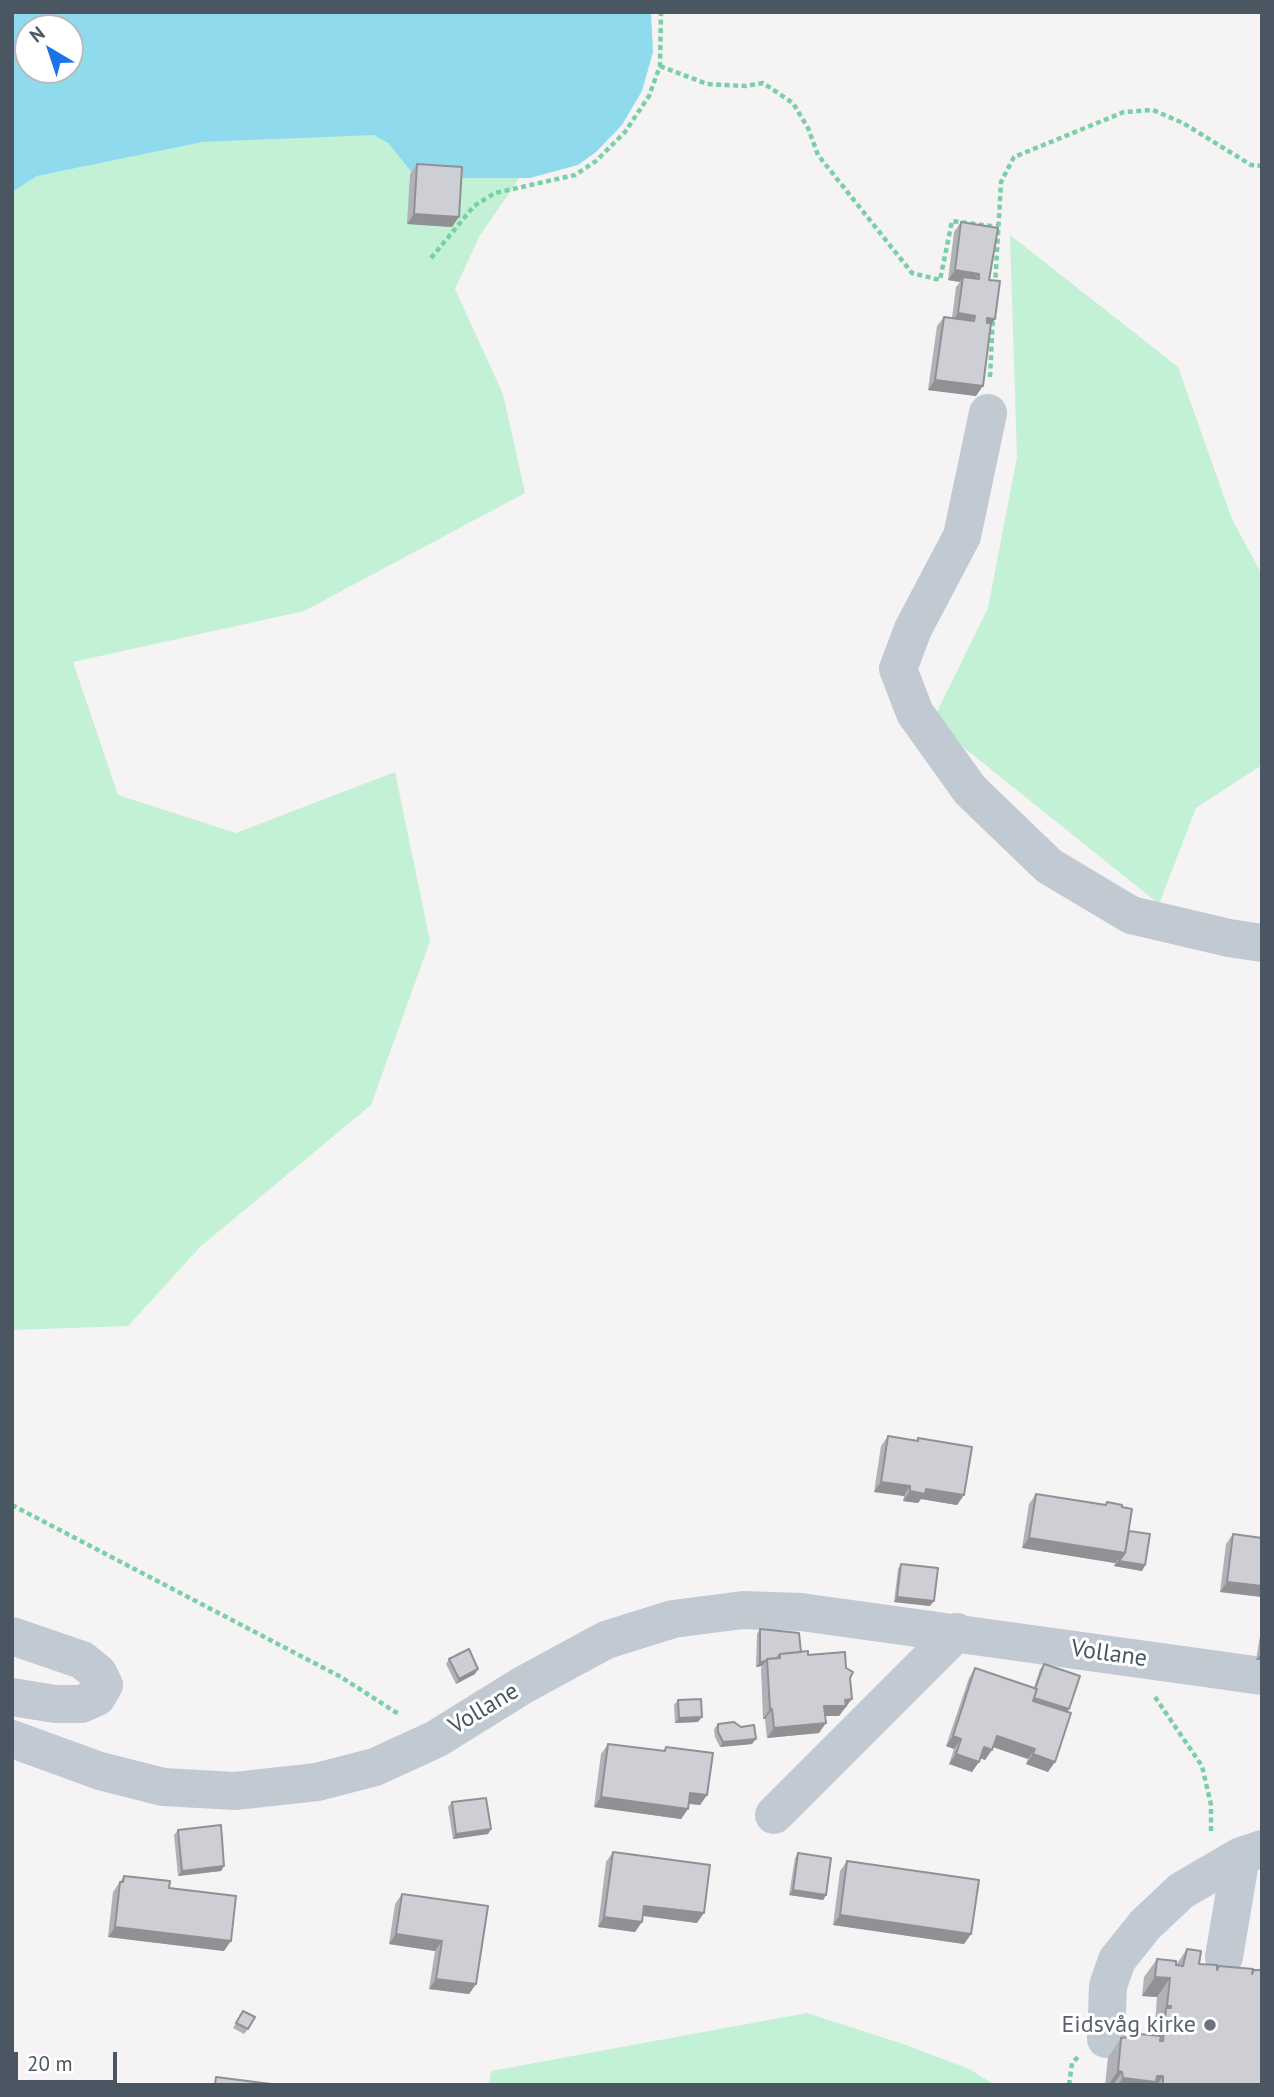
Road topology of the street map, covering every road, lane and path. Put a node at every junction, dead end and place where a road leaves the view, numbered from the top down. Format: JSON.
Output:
{"nodes":[{"id":1,"x":661,"y":12,"type":"edge"},
{"id":2,"x":660,"y":66,"type":"junction"},
{"id":3,"x":1262,"y":166,"type":"edge"},
{"id":4,"x":999,"y":227,"type":"junction"},
{"id":5,"x":431,"y":258,"type":"dead end"},
{"id":6,"x":995,"y":293,"type":"edge"},
{"id":7,"x":994,"y":306,"type":"edge"},
{"id":8,"x":988,"y":413,"type":"joint"},
{"id":9,"x":1262,"y":943,"type":"edge"},
{"id":10,"x":12,"y":1505,"type":"edge"},
{"id":11,"x":957,"y":1632,"type":"junction"},
{"id":12,"x":12,"y":1636,"type":"edge"},
{"id":13,"x":1127,"y":1657,"type":"junction"},
{"id":14,"x":1262,"y":1676,"type":"edge"},
{"id":15,"x":12,"y":1697,"type":"edge"},
{"id":16,"x":12,"y":1739,"type":"edge"},
{"id":17,"x":436,"y":1739,"type":"junction"},
{"id":18,"x":774,"y":1815,"type":"dead end"},
{"id":19,"x":1251,"y":1852,"type":"edge"},
{"id":20,"x":1205,"y":1877,"type":"junction"},
{"id":21,"x":1224,"y":1956,"type":"dead end"},
{"id":22,"x":1107,"y":2039,"type":"dead end"}],
"edges":[{"from":1,"to":2,"type":"path"},
{"from":2,"to":4,"type":"path"},
{"from":2,"to":5,"type":"path"},
{"from":3,"to":4,"type":"path"},
{"from":4,"to":6,"type":"path"},
{"from":7,"to":8,"type":"path"},
{"from":8,"to":9,"type":"street"},
{"from":10,"to":17,"type":"path"},
{"from":11,"to":13,"type":"street","name":"Vollane"},
{"from":11,"to":17,"type":"street","name":"Vollane"},
{"from":11,"to":18,"type":"street"},
{"from":12,"to":15,"type":"street"},
{"from":13,"to":14,"type":"street","name":"Vollane"},
{"from":13,"to":20,"type":"path"},
{"from":16,"to":17,"type":"street","name":"Vollane"},
{"from":19,"to":20,"type":"street"},
{"from":19,"to":21,"type":"street"},
{"from":20,"to":22,"type":"street"}]}
